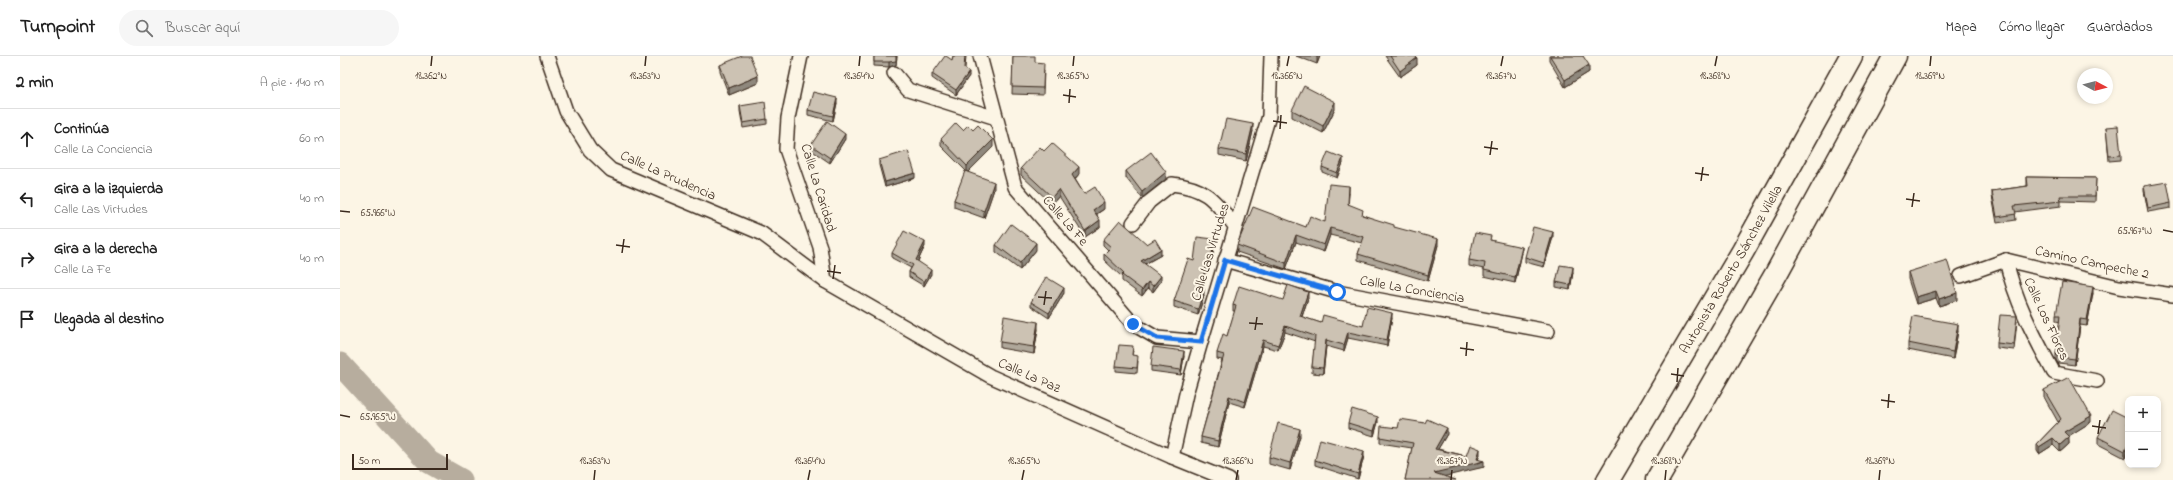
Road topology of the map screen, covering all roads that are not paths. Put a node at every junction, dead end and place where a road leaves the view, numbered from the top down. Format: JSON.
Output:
{"nodes":[{"id":1,"x":547,"y":56,"type":"edge"},
{"id":2,"x":800,"y":56,"type":"edge"},
{"id":3,"x":980,"y":56,"type":"edge"},
{"id":4,"x":1270,"y":56,"type":"edge"},
{"id":5,"x":1851,"y":56,"type":"edge"},
{"id":6,"x":1894,"y":56,"type":"edge"},
{"id":7,"x":894,"y":73,"type":"dead end"},
{"id":8,"x":996,"y":118,"type":"junction"},
{"id":9,"x":1133,"y":223,"type":"dead end"},
{"id":10,"x":1235,"y":226,"type":"junction"},
{"id":11,"x":1225,"y":260,"type":"junction"},
{"id":12,"x":2006,"y":260,"type":"junction"},
{"id":13,"x":1961,"y":276,"type":"dead end"},
{"id":14,"x":825,"y":281,"type":"junction"},
{"id":15,"x":2173,"y":294,"type":"edge"},
{"id":16,"x":1548,"y":331,"type":"dead end"},
{"id":17,"x":1201,"y":342,"type":"junction"},
{"id":18,"x":2097,"y":380,"type":"dead end"},
{"id":19,"x":1172,"y":457,"type":"junction"},
{"id":20,"x":1229,"y":480,"type":"edge"},
{"id":21,"x":1608,"y":480,"type":"edge"},
{"id":22,"x":1657,"y":480,"type":"edge"}],
"edges":[{"from":1,"to":14,"type":"street","name":"Calle La Prudencia"},
{"from":2,"to":14,"type":"street","name":"Calle La Caridad"},
{"from":3,"to":8,"type":"street","name":"Calle La Fe"},
{"from":4,"to":10,"type":"street","name":"Calle Las Virtudes"},
{"from":5,"to":21,"type":"highway","name":"Autopista Roberto Sánchez Vilella"},
{"from":6,"to":22,"type":"highway"},
{"from":7,"to":8,"type":"street"},
{"from":8,"to":17,"type":"street","name":"Calle La Fe"},
{"from":9,"to":10,"type":"street"},
{"from":10,"to":11,"type":"street","name":"Calle Las Virtudes"},
{"from":11,"to":16,"type":"street","name":"Calle La Conciencia"},
{"from":11,"to":17,"type":"street","name":"Calle Las Virtudes"},
{"from":12,"to":13,"type":"street"},
{"from":12,"to":15,"type":"street","name":"Camino Campeche 2"},
{"from":12,"to":18,"type":"street","name":"Calle Los Flores"},
{"from":14,"to":19,"type":"street","name":"Calle La Paz"},
{"from":17,"to":19,"type":"street","name":"Calle Las Virtudes"},
{"from":19,"to":20,"type":"street","name":"Calle La Paz"}]}
